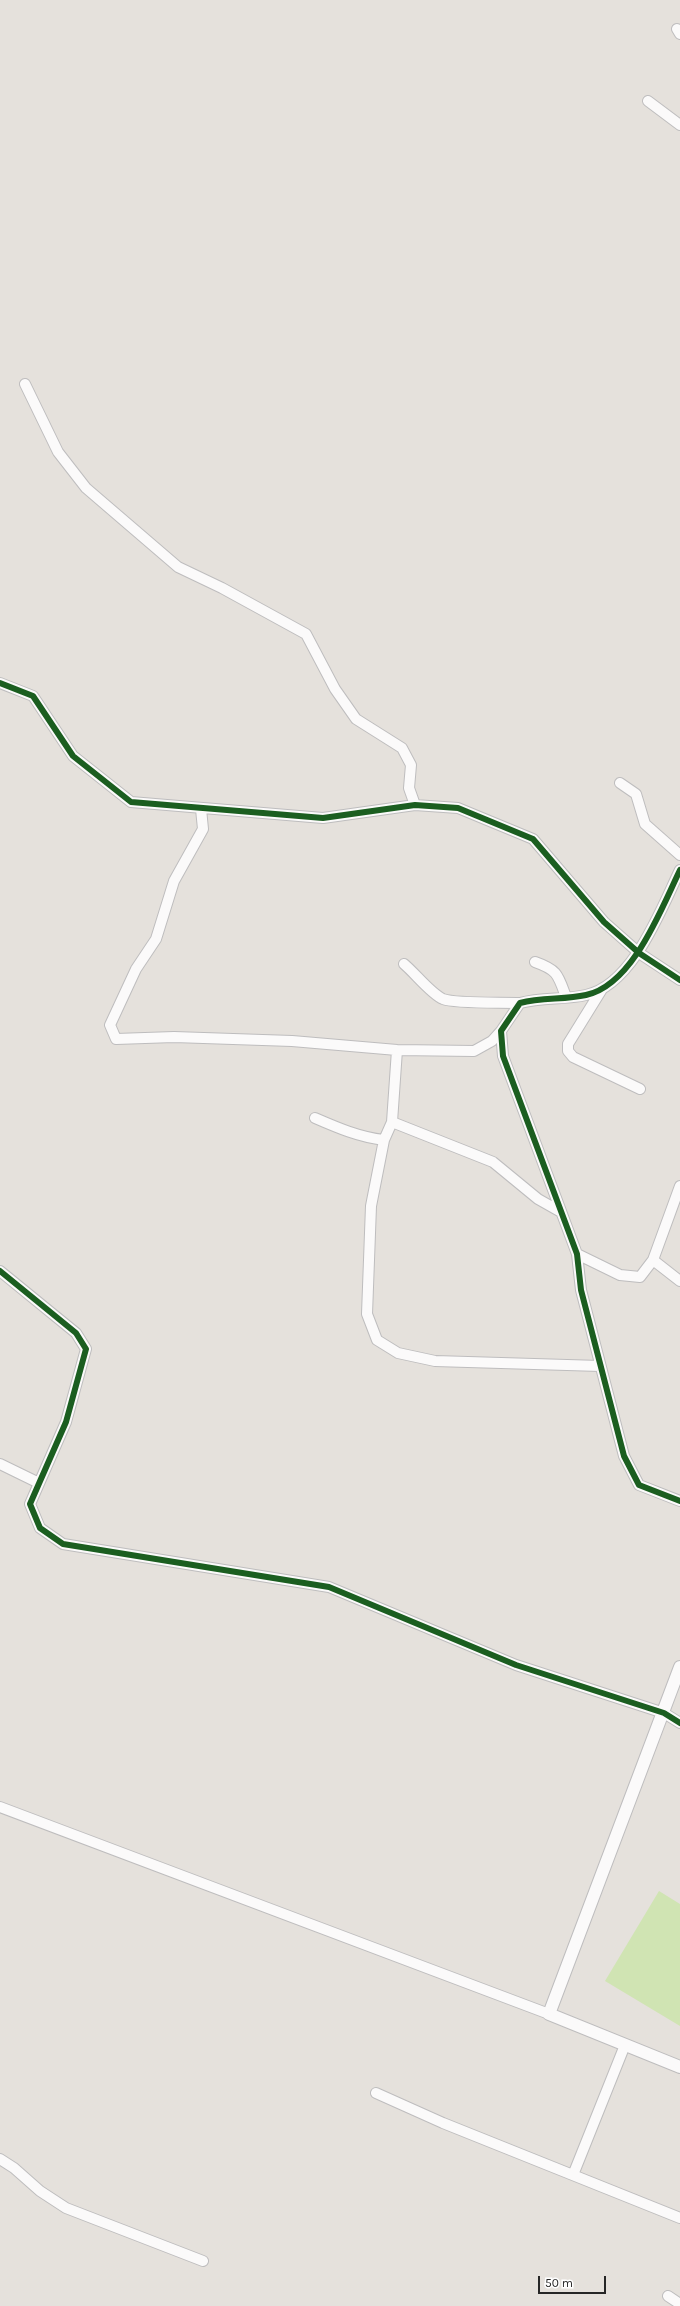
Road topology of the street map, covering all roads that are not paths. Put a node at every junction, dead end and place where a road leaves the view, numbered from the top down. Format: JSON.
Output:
{"nodes":[{"id":1,"x":648,"y":101,"type":"dead end"},
{"id":2,"x":680,"y":125,"type":"edge"},
{"id":3,"x":25,"y":384,"type":"dead end"},
{"id":4,"x":0,"y":683,"type":"edge"},
{"id":5,"x":620,"y":783,"type":"dead end"},
{"id":6,"x":415,"y":805,"type":"junction"},
{"id":7,"x":201,"y":809,"type":"junction"},
{"id":8,"x":680,"y":855,"type":"edge"},
{"id":9,"x":680,"y":870,"type":"edge"},
{"id":10,"x":639,"y":953,"type":"junction"},
{"id":11,"x":535,"y":962,"type":"dead end"},
{"id":12,"x":404,"y":964,"type":"dead end"},
{"id":13,"x":680,"y":980,"type":"edge"},
{"id":14,"x":602,"y":989,"type":"junction"},
{"id":15,"x":566,"y":997,"type":"junction"},
{"id":16,"x":520,"y":1003,"type":"junction"},
{"id":17,"x":501,"y":1031,"type":"junction"},
{"id":18,"x":397,"y":1050,"type":"junction"},
{"id":19,"x":640,"y":1089,"type":"dead end"},
{"id":20,"x":315,"y":1118,"type":"dead end"},
{"id":21,"x":392,"y":1122,"type":"junction"},
{"id":22,"x":384,"y":1140,"type":"junction"},
{"id":23,"x":680,"y":1186,"type":"edge"},
{"id":24,"x":561,"y":1212,"type":"junction"},
{"id":25,"x":577,"y":1254,"type":"junction"},
{"id":26,"x":654,"y":1260,"type":"junction"},
{"id":27,"x":0,"y":1271,"type":"edge"},
{"id":28,"x":680,"y":1281,"type":"edge"},
{"id":29,"x":600,"y":1366,"type":"junction"},
{"id":30,"x":0,"y":1464,"type":"edge"},
{"id":31,"x":39,"y":1483,"type":"junction"},
{"id":32,"x":680,"y":1501,"type":"edge"},
{"id":33,"x":680,"y":1667,"type":"edge"},
{"id":34,"x":664,"y":1713,"type":"junction"},
{"id":35,"x":680,"y":1722,"type":"edge"},
{"id":36,"x":0,"y":1807,"type":"edge"},
{"id":37,"x":548,"y":2014,"type":"junction"},
{"id":38,"x":625,"y":2045,"type":"junction"},
{"id":39,"x":680,"y":2067,"type":"edge"},
{"id":40,"x":376,"y":2093,"type":"dead end"},
{"id":41,"x":0,"y":2159,"type":"edge"},
{"id":42,"x":573,"y":2175,"type":"junction"},
{"id":43,"x":680,"y":2218,"type":"edge"},
{"id":44,"x":204,"y":2261,"type":"dead end"},
{"id":45,"x":668,"y":2296,"type":"dead end"},
{"id":46,"x":680,"y":2304,"type":"edge"}],
"edges":[{"from":1,"to":2,"type":"street"},
{"from":3,"to":6,"type":"street"},
{"from":4,"to":7,"type":"street"},
{"from":5,"to":8,"type":"street"},
{"from":6,"to":7,"type":"street"},
{"from":6,"to":10,"type":"street"},
{"from":7,"to":18,"type":"street"},
{"from":9,"to":10,"type":"street"},
{"from":10,"to":13,"type":"street"},
{"from":10,"to":14,"type":"street"},
{"from":11,"to":15,"type":"street"},
{"from":12,"to":16,"type":"street"},
{"from":14,"to":15,"type":"street"},
{"from":14,"to":19,"type":"street"},
{"from":15,"to":16,"type":"street"},
{"from":16,"to":17,"type":"street"},
{"from":17,"to":18,"type":"street"},
{"from":17,"to":24,"type":"street"},
{"from":18,"to":21,"type":"street"},
{"from":20,"to":22,"type":"street"},
{"from":21,"to":22,"type":"street"},
{"from":21,"to":24,"type":"street"},
{"from":22,"to":29,"type":"street"},
{"from":23,"to":26,"type":"street"},
{"from":24,"to":25,"type":"street"},
{"from":25,"to":26,"type":"street"},
{"from":25,"to":29,"type":"street"},
{"from":26,"to":28,"type":"street"},
{"from":27,"to":31,"type":"street"},
{"from":29,"to":32,"type":"street"},
{"from":30,"to":31,"type":"street"},
{"from":31,"to":34,"type":"street"},
{"from":33,"to":34,"type":"street"},
{"from":34,"to":35,"type":"street"},
{"from":34,"to":37,"type":"street"},
{"from":36,"to":37,"type":"street"},
{"from":37,"to":38,"type":"street"},
{"from":38,"to":39,"type":"street"},
{"from":38,"to":42,"type":"street"},
{"from":40,"to":42,"type":"street"},
{"from":41,"to":44,"type":"street"},
{"from":42,"to":43,"type":"street"},
{"from":45,"to":46,"type":"street"}]}
